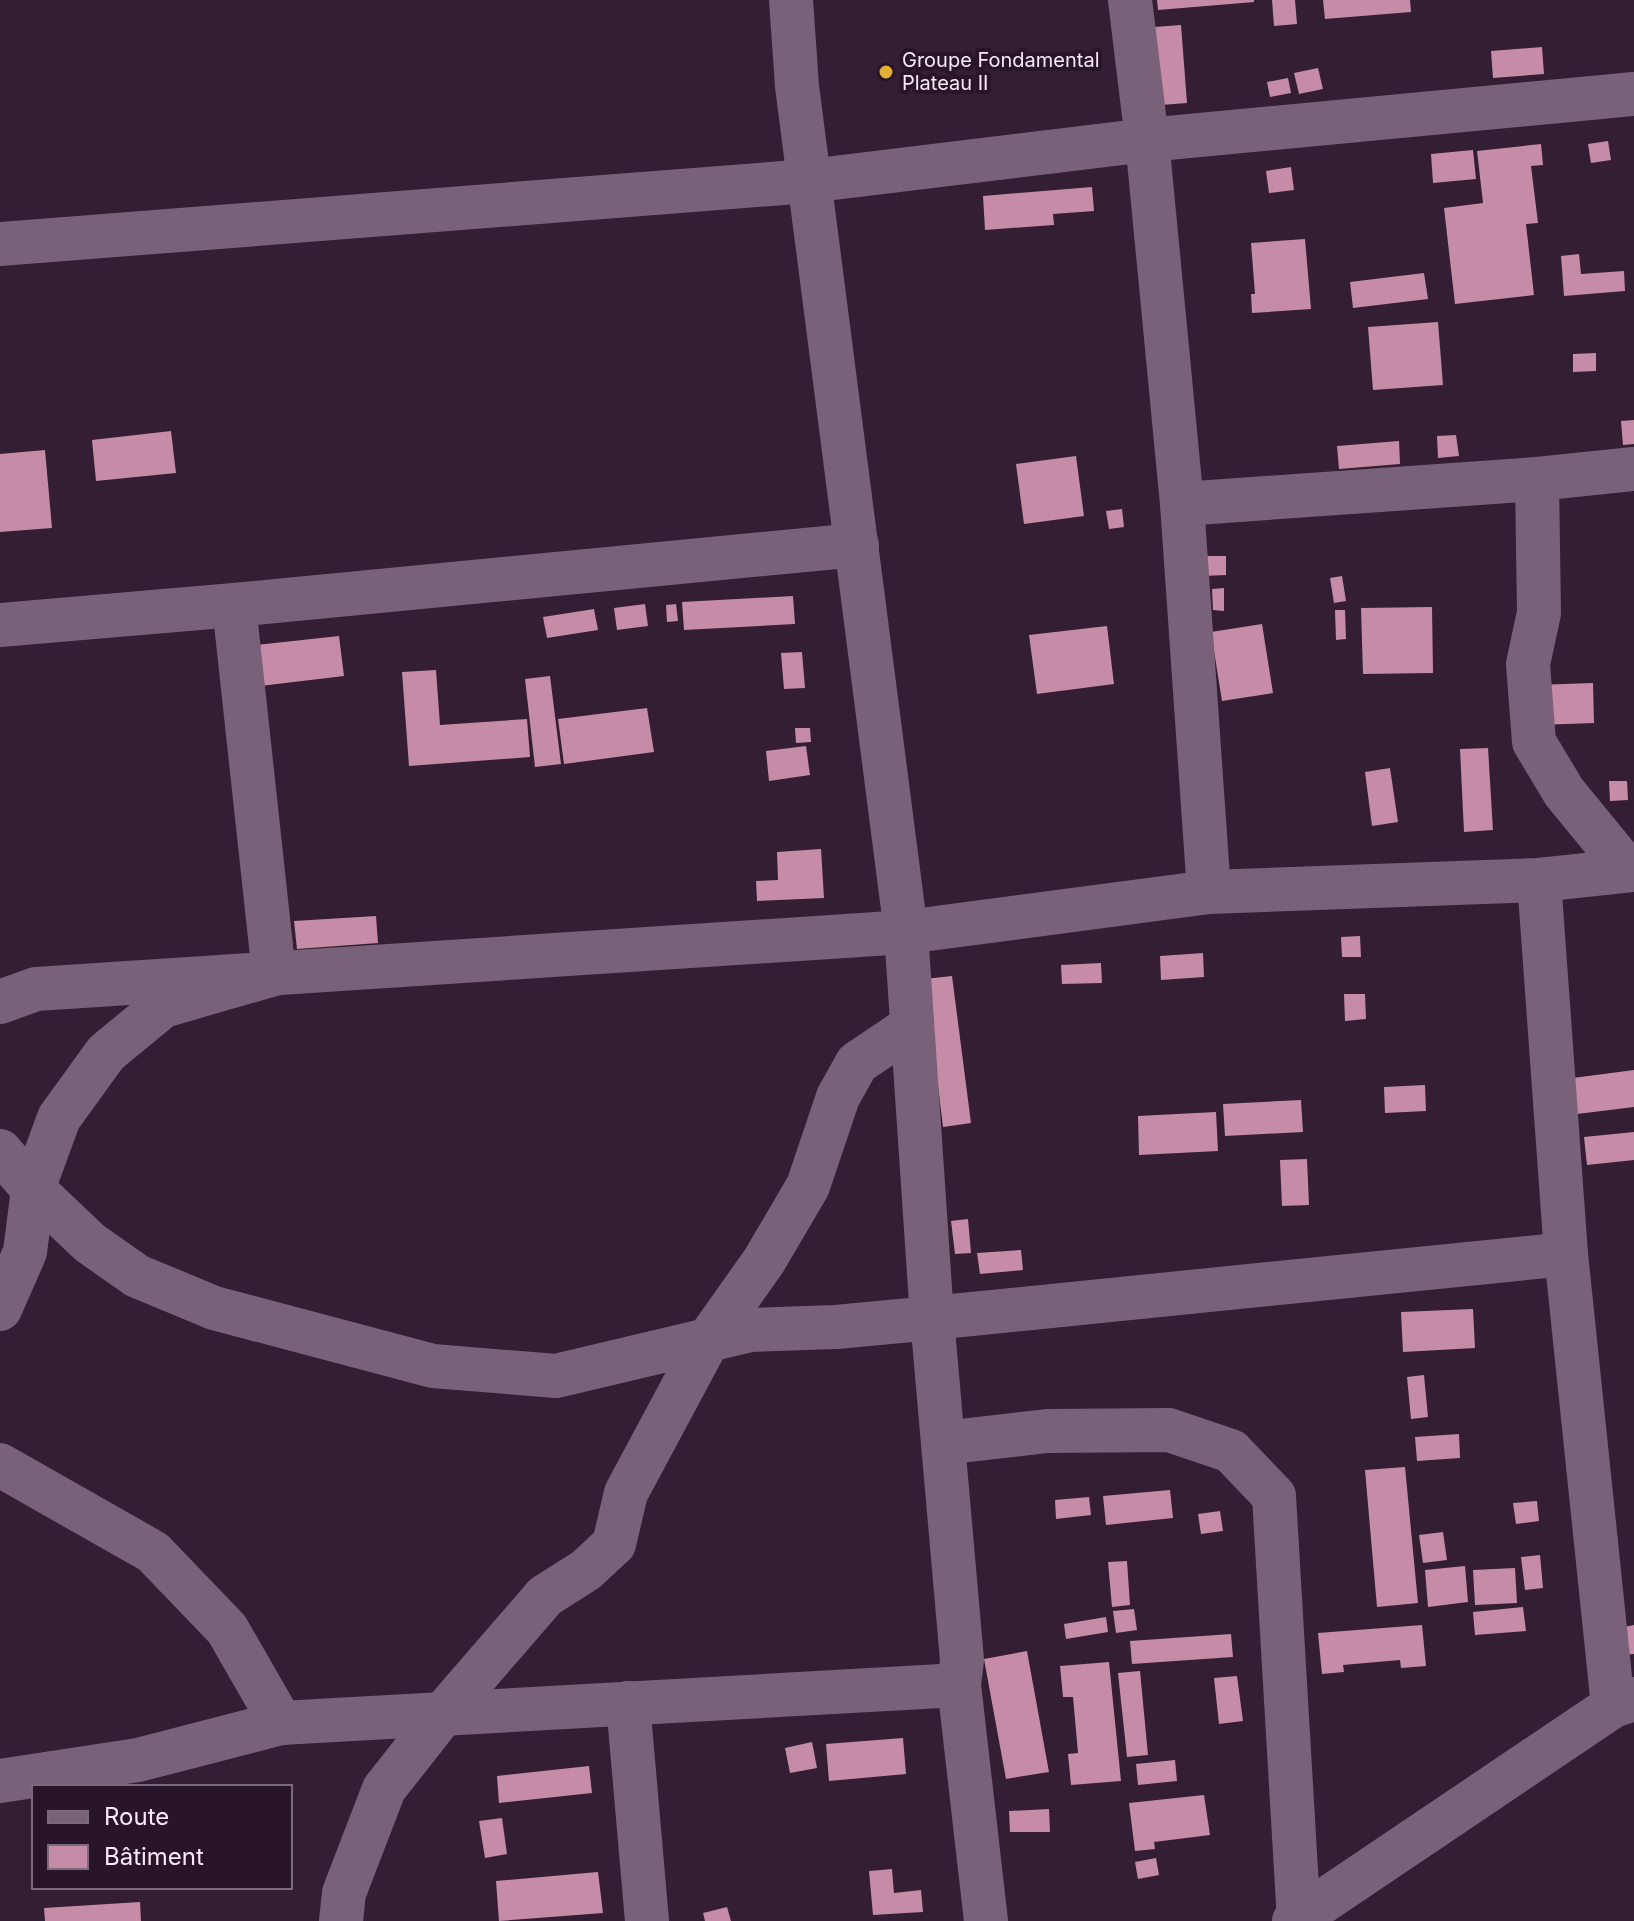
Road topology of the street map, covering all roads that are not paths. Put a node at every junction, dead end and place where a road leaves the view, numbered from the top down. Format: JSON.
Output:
{"nodes":[{"id":1,"x":791,"y":0,"type":"edge"},
{"id":2,"x":1130,"y":0,"type":"edge"},
{"id":3,"x":1634,"y":94,"type":"edge"},
{"id":4,"x":1147,"y":140,"type":"junction"},
{"id":5,"x":809,"y":181,"type":"junction"},
{"id":6,"x":0,"y":244,"type":"edge"},
{"id":7,"x":1634,"y":469,"type":"edge"},
{"id":8,"x":1537,"y":479,"type":"junction"},
{"id":9,"x":1182,"y":504,"type":"junction"},
{"id":10,"x":857,"y":545,"type":"junction"},
{"id":11,"x":234,"y":605,"type":"junction"},
{"id":12,"x":0,"y":625,"type":"edge"},
{"id":13,"x":1631,"y":870,"type":"edge"},
{"id":14,"x":1539,"y":880,"type":"junction"},
{"id":15,"x":1209,"y":892,"type":"junction"},
{"id":16,"x":906,"y":932,"type":"junction"},
{"id":17,"x":274,"y":974,"type":"junction"},
{"id":18,"x":0,"y":1002,"type":"edge"},
{"id":19,"x":912,"y":1026,"type":"junction"},
{"id":20,"x":0,"y":1151,"type":"edge"},
{"id":21,"x":33,"y":1189,"type":"junction"},
{"id":22,"x":1566,"y":1254,"type":"junction"},
{"id":23,"x":0,"y":1309,"type":"edge"},
{"id":24,"x":932,"y":1318,"type":"junction"},
{"id":25,"x":708,"y":1340,"type":"junction"},
{"id":26,"x":943,"y":1443,"type":"junction"},
{"id":27,"x":0,"y":1465,"type":"edge"},
{"id":28,"x":959,"y":1685,"type":"junction"},
{"id":29,"x":628,"y":1703,"type":"junction"},
{"id":30,"x":1623,"y":1703,"type":"edge"},
{"id":31,"x":443,"y":1714,"type":"junction"},
{"id":32,"x":281,"y":1723,"type":"junction"},
{"id":33,"x":0,"y":1781,"type":"edge"},
{"id":34,"x":1298,"y":1920,"type":"edge"},
{"id":35,"x":341,"y":1921,"type":"edge"},
{"id":36,"x":647,"y":1921,"type":"edge"},
{"id":37,"x":986,"y":1921,"type":"edge"}],
"edges":[{"from":1,"to":5,"type":"street"},
{"from":2,"to":4,"type":"street"},
{"from":3,"to":4,"type":"street"},
{"from":4,"to":5,"type":"street"},
{"from":4,"to":9,"type":"street"},
{"from":5,"to":6,"type":"street"},
{"from":5,"to":10,"type":"street"},
{"from":7,"to":8,"type":"street"},
{"from":8,"to":9,"type":"street"},
{"from":8,"to":13,"type":"street"},
{"from":9,"to":15,"type":"street"},
{"from":10,"to":11,"type":"street"},
{"from":10,"to":16,"type":"street"},
{"from":11,"to":12,"type":"street"},
{"from":11,"to":17,"type":"street"},
{"from":13,"to":14,"type":"street"},
{"from":14,"to":15,"type":"street"},
{"from":14,"to":22,"type":"street"},
{"from":15,"to":16,"type":"street"},
{"from":16,"to":17,"type":"street"},
{"from":16,"to":19,"type":"street"},
{"from":17,"to":18,"type":"street"},
{"from":17,"to":21,"type":"street"},
{"from":19,"to":24,"type":"street"},
{"from":19,"to":25,"type":"street"},
{"from":20,"to":21,"type":"street"},
{"from":21,"to":23,"type":"street"},
{"from":21,"to":25,"type":"street"},
{"from":22,"to":24,"type":"street"},
{"from":22,"to":30,"type":"street"},
{"from":24,"to":25,"type":"street"},
{"from":24,"to":26,"type":"street"},
{"from":25,"to":31,"type":"street"},
{"from":26,"to":28,"type":"street"},
{"from":26,"to":34,"type":"street"},
{"from":27,"to":32,"type":"street"},
{"from":28,"to":29,"type":"street"},
{"from":28,"to":37,"type":"street"},
{"from":29,"to":31,"type":"street"},
{"from":29,"to":36,"type":"street"},
{"from":30,"to":34,"type":"street"},
{"from":31,"to":32,"type":"street"},
{"from":31,"to":35,"type":"street"},
{"from":32,"to":33,"type":"street"}]}
